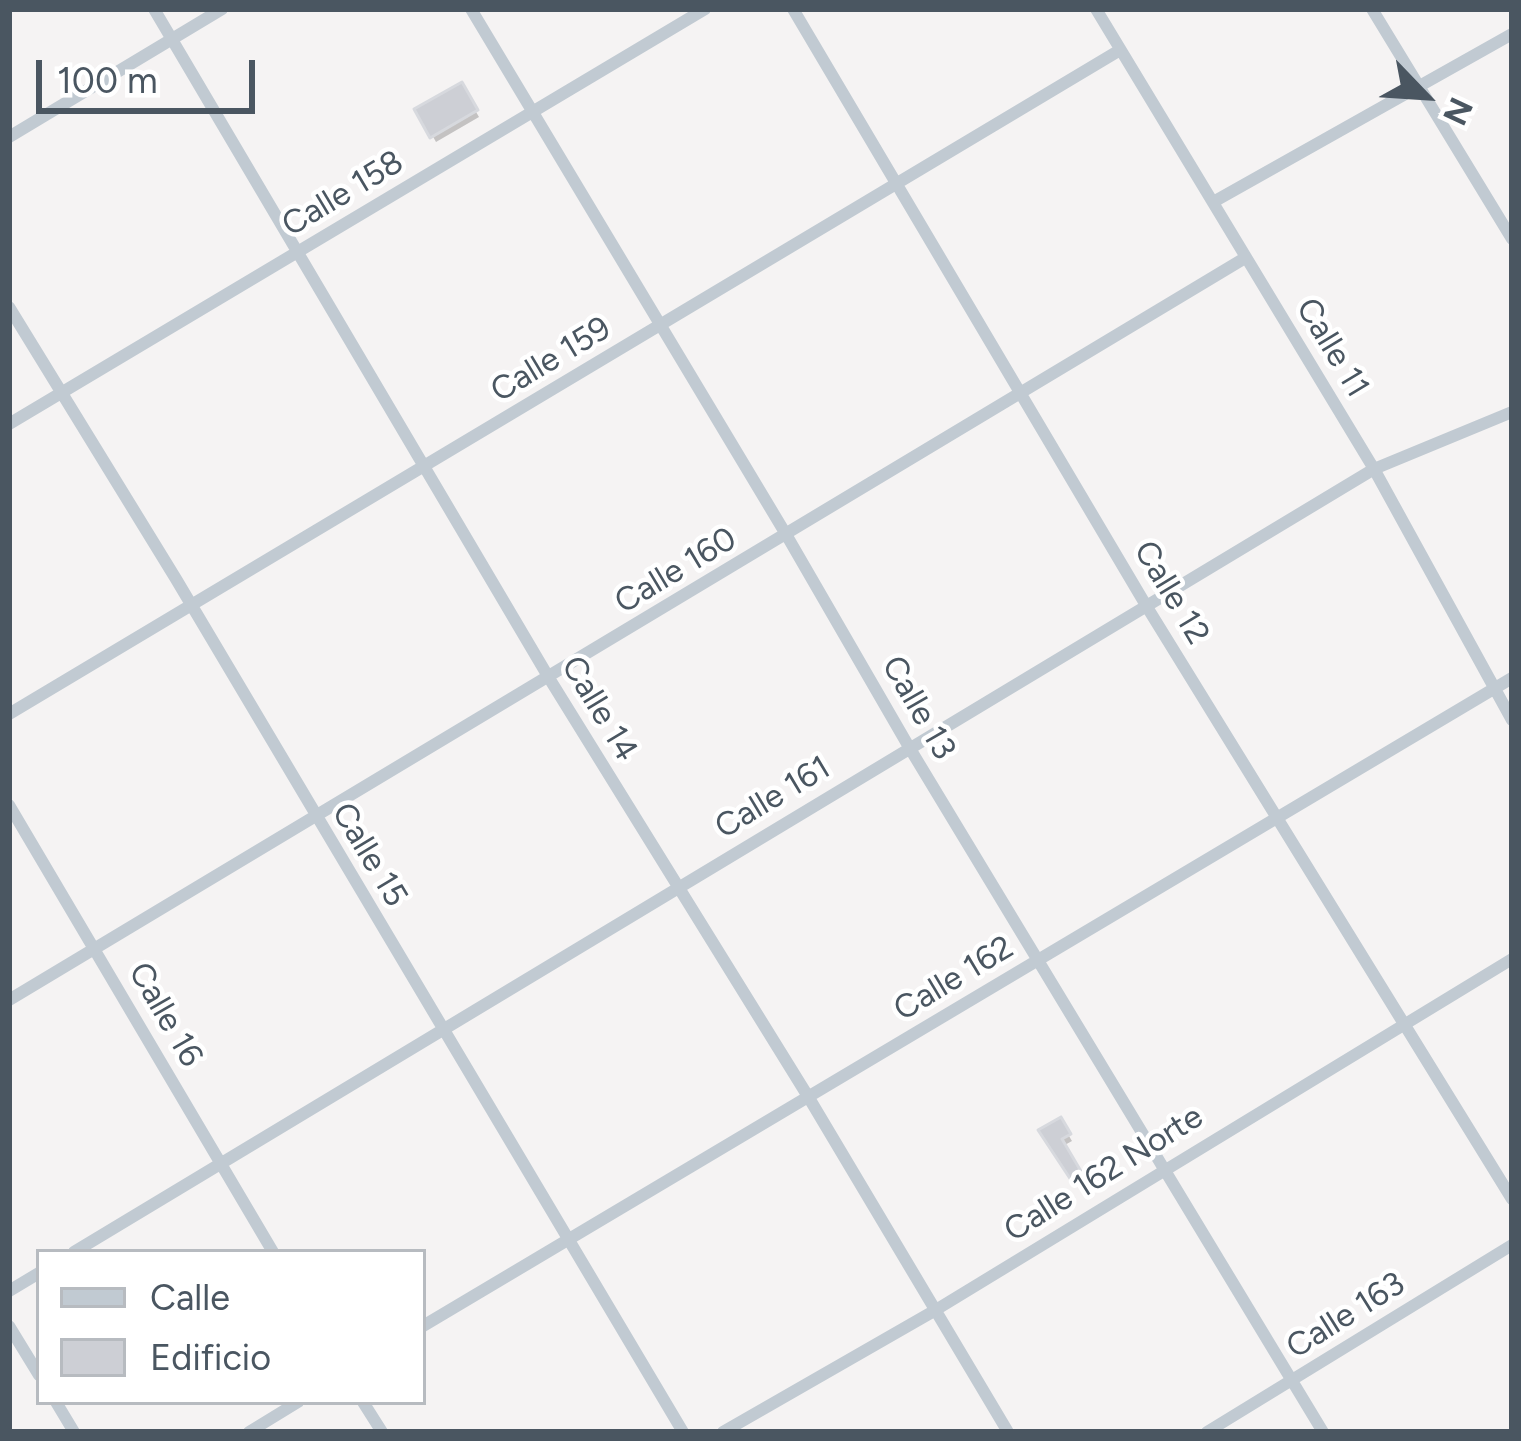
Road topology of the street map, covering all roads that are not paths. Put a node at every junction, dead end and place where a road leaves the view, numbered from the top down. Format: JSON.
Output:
{"nodes":[{"id":1,"x":154,"y":9,"type":"edge"},
{"id":2,"x":222,"y":9,"type":"edge"},
{"id":3,"x":471,"y":9,"type":"edge"},
{"id":4,"x":705,"y":9,"type":"edge"},
{"id":5,"x":793,"y":9,"type":"edge"},
{"id":6,"x":1096,"y":9,"type":"edge"},
{"id":7,"x":1372,"y":9,"type":"edge"},
{"id":8,"x":1512,"y":34,"type":"edge"},
{"id":9,"x":172,"y":38,"type":"junction"},
{"id":10,"x":1120,"y":50,"type":"junction"},
{"id":11,"x":1419,"y":88,"type":"junction"},
{"id":12,"x":533,"y":111,"type":"junction"},
{"id":13,"x":9,"y":137,"type":"edge"},
{"id":14,"x":896,"y":182,"type":"junction"},
{"id":15,"x":1214,"y":201,"type":"junction"},
{"id":16,"x":1512,"y":239,"type":"edge"},
{"id":17,"x":296,"y":254,"type":"junction"},
{"id":18,"x":1245,"y":258,"type":"junction"},
{"id":19,"x":9,"y":307,"type":"edge"},
{"id":20,"x":660,"y":326,"type":"junction"},
{"id":21,"x":60,"y":393,"type":"junction"},
{"id":22,"x":1021,"y":393,"type":"junction"},
{"id":23,"x":1512,"y":412,"type":"edge"},
{"id":24,"x":9,"y":424,"type":"edge"},
{"id":25,"x":423,"y":468,"type":"junction"},
{"id":26,"x":1374,"y":469,"type":"junction"},
{"id":27,"x":787,"y":536,"type":"junction"},
{"id":28,"x":192,"y":606,"type":"junction"},
{"id":29,"x":1147,"y":607,"type":"junction"},
{"id":30,"x":549,"y":678,"type":"junction"},
{"id":31,"x":1512,"y":678,"type":"edge"},
{"id":32,"x":1494,"y":689,"type":"junction"},
{"id":33,"x":9,"y":714,"type":"edge"},
{"id":34,"x":1512,"y":720,"type":"edge"},
{"id":35,"x":908,"y":748,"type":"junction"},
{"id":36,"x":9,"y":806,"type":"edge"},
{"id":37,"x":313,"y":815,"type":"junction"},
{"id":38,"x":1277,"y":820,"type":"junction"},
{"id":39,"x":676,"y":889,"type":"junction"},
{"id":40,"x":95,"y":949,"type":"junction"},
{"id":41,"x":1040,"y":959,"type":"junction"},
{"id":42,"x":1512,"y":959,"type":"edge"},
{"id":43,"x":9,"y":1000,"type":"edge"},
{"id":44,"x":1401,"y":1024,"type":"junction"},
{"id":45,"x":443,"y":1030,"type":"junction"},
{"id":46,"x":809,"y":1097,"type":"junction"},
{"id":47,"x":220,"y":1163,"type":"junction"},
{"id":48,"x":1165,"y":1168,"type":"junction"},
{"id":49,"x":1512,"y":1199,"type":"edge"},
{"id":50,"x":568,"y":1237,"type":"junction"},
{"id":51,"x":1512,"y":1245,"type":"edge"},
{"id":52,"x":79,"y":1249,"type":"edge"},
{"id":53,"x":271,"y":1249,"type":"edge"},
{"id":54,"x":36,"y":1275,"type":"edge"},
{"id":55,"x":9,"y":1292,"type":"edge"},
{"id":56,"x":934,"y":1311,"type":"junction"},
{"id":57,"x":426,"y":1324,"type":"edge"},
{"id":58,"x":9,"y":1326,"type":"edge"},
{"id":59,"x":36,"y":1370,"type":"edge"},
{"id":60,"x":1292,"y":1382,"type":"junction"},
{"id":61,"x":58,"y":1405,"type":"edge"},
{"id":62,"x":293,"y":1405,"type":"edge"},
{"id":63,"x":366,"y":1405,"type":"edge"},
{"id":64,"x":74,"y":1432,"type":"edge"},
{"id":65,"x":249,"y":1432,"type":"edge"},
{"id":66,"x":382,"y":1432,"type":"edge"},
{"id":67,"x":683,"y":1432,"type":"edge"},
{"id":68,"x":723,"y":1432,"type":"edge"},
{"id":69,"x":1008,"y":1432,"type":"edge"},
{"id":70,"x":1207,"y":1432,"type":"edge"},
{"id":71,"x":1323,"y":1432,"type":"edge"}],
"edges":[{"from":1,"to":9,"type":"street","name":"Calle 14"},
{"from":2,"to":9,"type":"street"},
{"from":3,"to":12,"type":"street","name":"Calle 13"},
{"from":4,"to":12,"type":"street","name":"Calle 158"},
{"from":5,"to":14,"type":"street","name":"Calle 12"},
{"from":6,"to":10,"type":"street","name":"Calle 11"},
{"from":7,"to":11,"type":"street"},
{"from":8,"to":11,"type":"street"},
{"from":9,"to":13,"type":"street"},
{"from":9,"to":17,"type":"street","name":"Calle 14"},
{"from":10,"to":14,"type":"street","name":"Calle 159"},
{"from":10,"to":15,"type":"street","name":"Calle 11"},
{"from":11,"to":15,"type":"street"},
{"from":11,"to":16,"type":"street"},
{"from":12,"to":17,"type":"street","name":"Calle 158"},
{"from":12,"to":20,"type":"street","name":"Calle 13"},
{"from":14,"to":20,"type":"street","name":"Calle 159"},
{"from":14,"to":22,"type":"street","name":"Calle 12"},
{"from":15,"to":18,"type":"street","name":"Calle 11"},
{"from":17,"to":21,"type":"street","name":"Calle 158"},
{"from":17,"to":25,"type":"street","name":"Calle 14"},
{"from":18,"to":22,"type":"street","name":"Calle 160"},
{"from":18,"to":26,"type":"street","name":"Calle 11"},
{"from":19,"to":21,"type":"street","name":"Calle 15"},
{"from":20,"to":25,"type":"street","name":"Calle 159"},
{"from":20,"to":27,"type":"street","name":"Calle 13"},
{"from":21,"to":24,"type":"street","name":"Calle 158"},
{"from":21,"to":28,"type":"street","name":"Calle 15"},
{"from":22,"to":27,"type":"street","name":"Calle 160"},
{"from":22,"to":29,"type":"street","name":"Calle 12"},
{"from":23,"to":26,"type":"street","name":"Calle 161"},
{"from":25,"to":28,"type":"street","name":"Calle 159"},
{"from":25,"to":30,"type":"street","name":"Calle 14"},
{"from":26,"to":29,"type":"street","name":"Calle 161"},
{"from":26,"to":32,"type":"street","name":"Calle 11"},
{"from":27,"to":30,"type":"street","name":"Calle 160"},
{"from":27,"to":35,"type":"street","name":"Calle 13"},
{"from":28,"to":33,"type":"street","name":"Calle 159"},
{"from":28,"to":37,"type":"street","name":"Calle 15"},
{"from":29,"to":35,"type":"street","name":"Calle 161"},
{"from":29,"to":38,"type":"street","name":"Calle 12"},
{"from":30,"to":37,"type":"street","name":"Calle 160"},
{"from":30,"to":39,"type":"street","name":"Calle 14"},
{"from":31,"to":32,"type":"street","name":"Calle 162"},
{"from":32,"to":34,"type":"street","name":"Calle 11"},
{"from":32,"to":38,"type":"street","name":"Calle 162"},
{"from":35,"to":39,"type":"street","name":"Calle 161"},
{"from":35,"to":41,"type":"street","name":"Calle 13"},
{"from":36,"to":40,"type":"street","name":"Calle 16"},
{"from":37,"to":40,"type":"street","name":"Calle 160"},
{"from":37,"to":45,"type":"street","name":"Calle 15"},
{"from":38,"to":41,"type":"street","name":"Calle 162"},
{"from":38,"to":44,"type":"street","name":"Calle 12"},
{"from":39,"to":45,"type":"street","name":"Calle 161"},
{"from":39,"to":46,"type":"street","name":"Calle 14"},
{"from":40,"to":43,"type":"street","name":"Calle 160"},
{"from":40,"to":47,"type":"street","name":"Calle 16"},
{"from":41,"to":46,"type":"street","name":"Calle 162"},
{"from":41,"to":48,"type":"street","name":"Calle 13"},
{"from":42,"to":44,"type":"street","name":"Calle 162 Norte"},
{"from":44,"to":48,"type":"street","name":"Calle 162 Norte"},
{"from":44,"to":49,"type":"street","name":"Calle 12"},
{"from":45,"to":47,"type":"street","name":"Calle 161"},
{"from":45,"to":50,"type":"street","name":"Calle 15"},
{"from":46,"to":50,"type":"street","name":"Calle 162"},
{"from":46,"to":56,"type":"street","name":"Calle 14"},
{"from":47,"to":52,"type":"street","name":"Calle 161"},
{"from":47,"to":53,"type":"street","name":"Calle 16"},
{"from":48,"to":56,"type":"street","name":"Calle 162 Norte"},
{"from":48,"to":60,"type":"street","name":"Calle 13"},
{"from":50,"to":57,"type":"street","name":"Calle 162"},
{"from":50,"to":67,"type":"street","name":"Calle 15"},
{"from":51,"to":60,"type":"street","name":"Calle 163"},
{"from":54,"to":55,"type":"street"},
{"from":56,"to":68,"type":"street","name":"Calle 162 Norte"},
{"from":56,"to":69,"type":"street","name":"Calle 14"},
{"from":58,"to":59,"type":"street"},
{"from":60,"to":70,"type":"street","name":"Calle 163"},
{"from":60,"to":71,"type":"street","name":"Calle 13"},
{"from":61,"to":64,"type":"street"},
{"from":62,"to":65,"type":"street"},
{"from":63,"to":66,"type":"street"}]}
